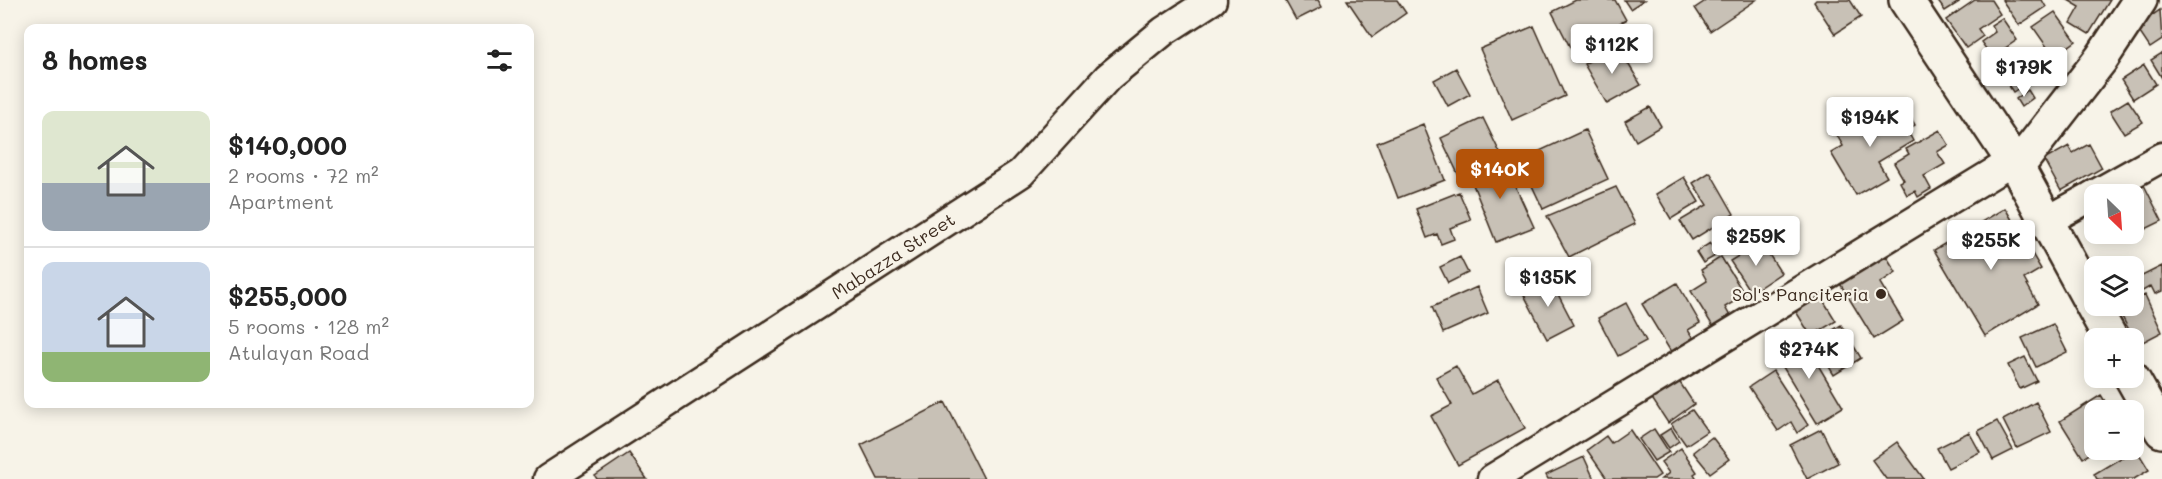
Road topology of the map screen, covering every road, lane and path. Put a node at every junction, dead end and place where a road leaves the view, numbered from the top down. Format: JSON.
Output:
{"nodes":[{"id":1,"x":1212,"y":0,"type":"edge"},
{"id":2,"x":1906,"y":0,"type":"edge"},
{"id":3,"x":2140,"y":0,"type":"edge"},
{"id":4,"x":2162,"y":157,"type":"edge"},
{"id":5,"x":2015,"y":164,"type":"junction"},
{"id":6,"x":2114,"y":184,"type":"edge"},
{"id":7,"x":2084,"y":201,"type":"edge"},
{"id":8,"x":2047,"y":221,"type":"junction"},
{"id":9,"x":2105,"y":328,"type":"edge"},
{"id":10,"x":2138,"y":388,"type":"edge"},
{"id":11,"x":2162,"y":430,"type":"edge"},
{"id":12,"x":548,"y":479,"type":"edge"},
{"id":13,"x":1492,"y":479,"type":"edge"}],
"edges":[{"from":1,"to":12,"type":"street","name":"Mabazza Street"},
{"from":2,"to":5,"type":"main road"},
{"from":3,"to":5,"type":"main road"},
{"from":4,"to":6,"type":"street"},
{"from":5,"to":8,"type":"main road"},
{"from":5,"to":13,"type":"street"},
{"from":7,"to":8,"type":"street"},
{"from":8,"to":9,"type":"main road"},
{"from":10,"to":11,"type":"main road"}]}
